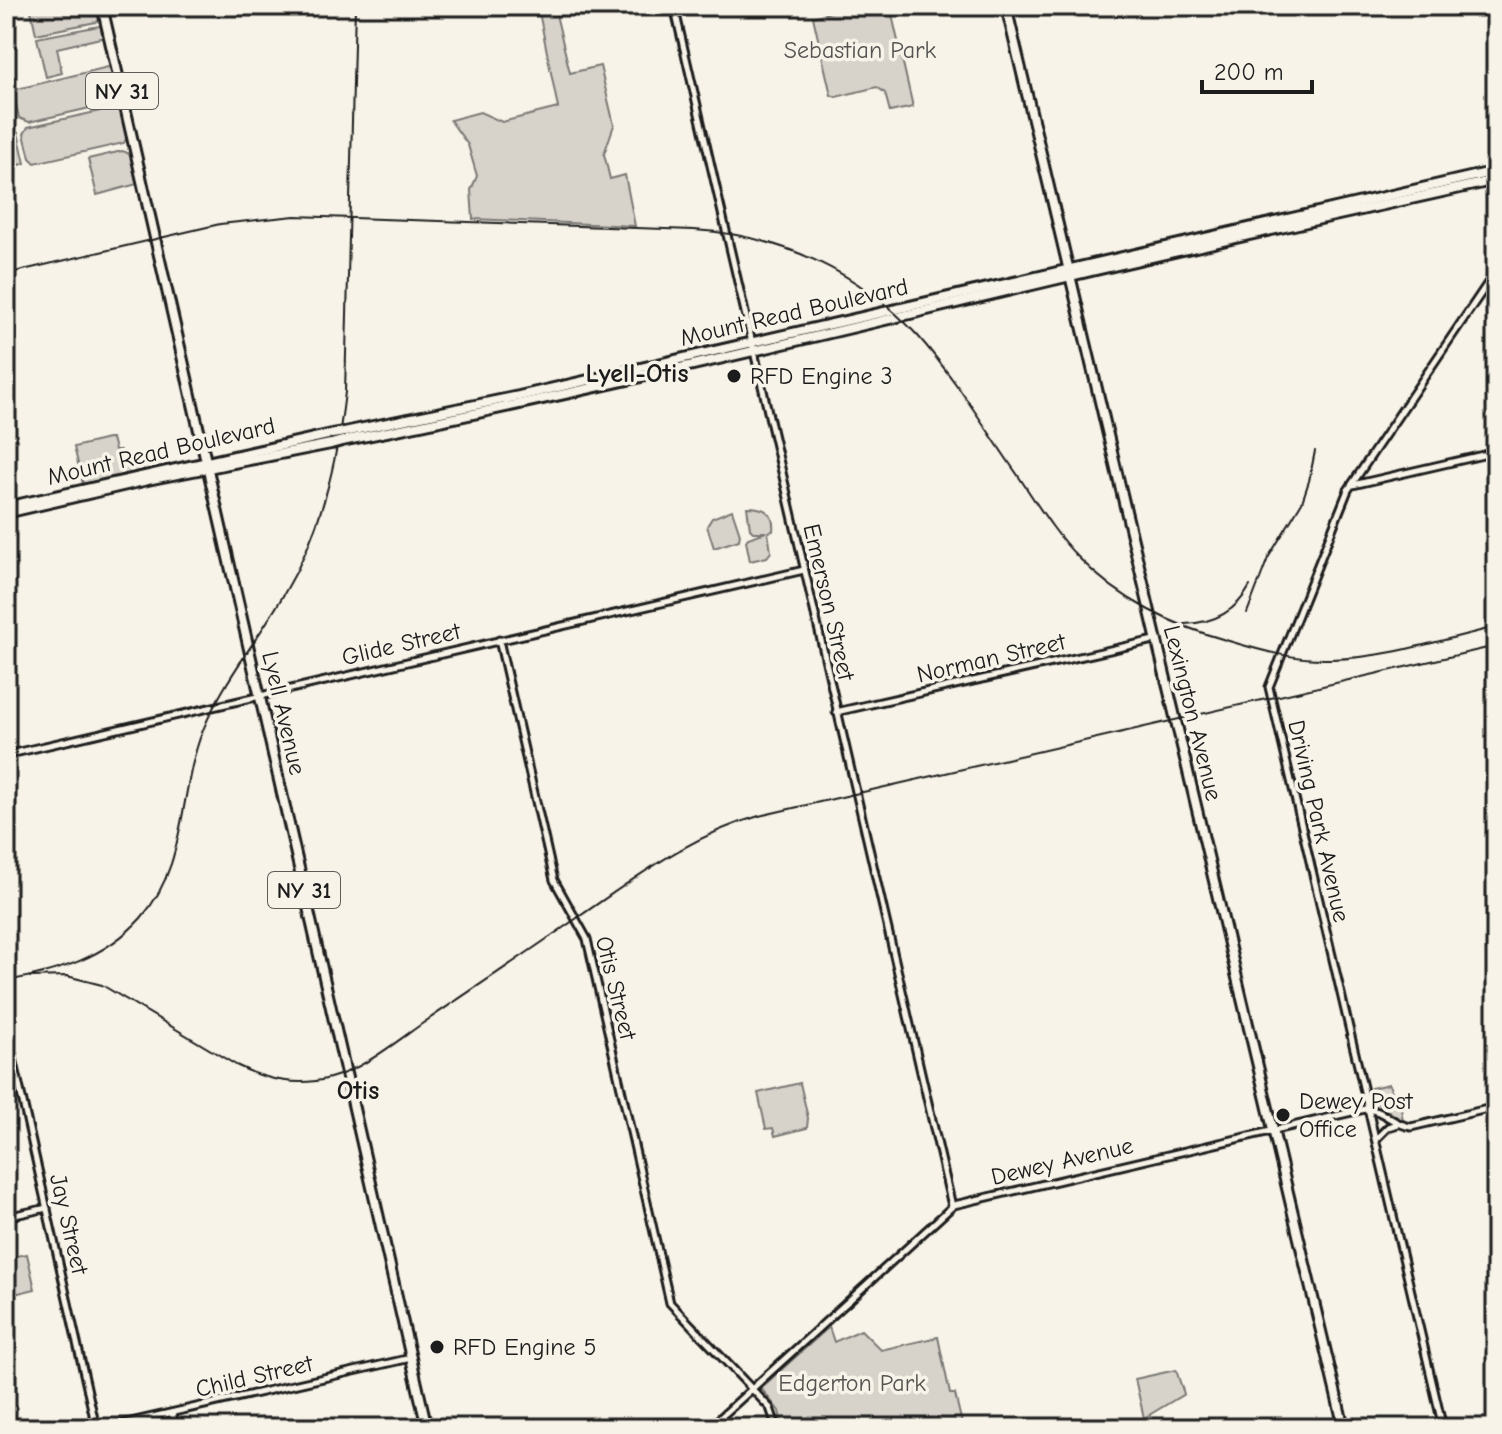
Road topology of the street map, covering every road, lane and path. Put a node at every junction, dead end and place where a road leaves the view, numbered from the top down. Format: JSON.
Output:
{"nodes":[{"id":1,"x":102,"y":6,"type":"edge"},
{"id":2,"x":674,"y":6,"type":"edge"},
{"id":3,"x":1006,"y":6,"type":"edge"},
{"id":4,"x":1496,"y":171,"type":"edge"},
{"id":5,"x":1496,"y":180,"type":"edge"},
{"id":6,"x":1314,"y":203,"type":"dead end"},
{"id":7,"x":1305,"y":214,"type":"junction"},
{"id":8,"x":1496,"y":271,"type":"edge"},
{"id":9,"x":1068,"y":272,"type":"junction"},
{"id":10,"x":752,"y":347,"type":"junction"},
{"id":11,"x":479,"y":405,"type":"junction"},
{"id":12,"x":496,"y":410,"type":"junction"},
{"id":13,"x":465,"y":417,"type":"junction"},
{"id":14,"x":343,"y":436,"type":"junction"},
{"id":15,"x":1496,"y":452,"type":"edge"},
{"id":16,"x":207,"y":465,"type":"junction"},
{"id":17,"x":1352,"y":485,"type":"junction"},
{"id":18,"x":6,"y":510,"type":"edge"},
{"id":19,"x":804,"y":570,"type":"junction"},
{"id":20,"x":499,"y":640,"type":"junction"},
{"id":21,"x":1154,"y":640,"type":"junction"},
{"id":22,"x":259,"y":696,"type":"junction"},
{"id":23,"x":836,"y":712,"type":"junction"},
{"id":24,"x":6,"y":755,"type":"edge"},
{"id":25,"x":6,"y":1027,"type":"edge"},
{"id":26,"x":1496,"y":1107,"type":"edge"},
{"id":27,"x":1370,"y":1109,"type":"junction"},
{"id":28,"x":1398,"y":1124,"type":"junction"},
{"id":29,"x":1273,"y":1131,"type":"junction"},
{"id":30,"x":1377,"y":1138,"type":"junction"},
{"id":31,"x":952,"y":1206,"type":"junction"},
{"id":32,"x":47,"y":1208,"type":"junction"},
{"id":33,"x":6,"y":1217,"type":"edge"},
{"id":34,"x":411,"y":1358,"type":"junction"},
{"id":35,"x":752,"y":1390,"type":"junction"},
{"id":36,"x":172,"y":1413,"type":"junction"},
{"id":37,"x":102,"y":1428,"type":"edge"},
{"id":38,"x":176,"y":1428,"type":"edge"},
{"id":39,"x":427,"y":1428,"type":"edge"},
{"id":40,"x":709,"y":1428,"type":"edge"},
{"id":41,"x":777,"y":1428,"type":"edge"},
{"id":42,"x":1344,"y":1428,"type":"edge"},
{"id":43,"x":1443,"y":1428,"type":"edge"}],
"edges":[{"from":1,"to":16,"type":"main road","name":"Lyell Avenue","number":"NY 31"},
{"from":2,"to":10,"type":"street","name":"Emerson Street"},
{"from":3,"to":9,"type":"main road","name":"Lexington Avenue"},
{"from":4,"to":7,"type":"main road","name":"Mount Read Boulevard"},
{"from":5,"to":9,"type":"main road","name":"Mount Read Boulevard"},
{"from":6,"to":7,"type":"main road"},
{"from":7,"to":9,"type":"main road","name":"Mount Read Boulevard"},
{"from":8,"to":17,"type":"street","name":"Driving Park Avenue"},
{"from":9,"to":10,"type":"main road","name":"Mount Read Boulevard"},
{"from":9,"to":21,"type":"main road","name":"Lexington Avenue"},
{"from":10,"to":11,"type":"main road","name":"Mount Read Boulevard"},
{"from":10,"to":12,"type":"main road","name":"Mount Read Boulevard"},
{"from":10,"to":19,"type":"street","name":"Emerson Street"},
{"from":11,"to":12,"type":"main road"},
{"from":11,"to":13,"type":"main road"},
{"from":11,"to":14,"type":"main road","name":"Mount Read Boulevard"},
{"from":12,"to":13,"type":"main road","name":"Mount Read Boulevard"},
{"from":13,"to":14,"type":"main road","name":"Mount Read Boulevard"},
{"from":14,"to":16,"type":"main road","name":"Mount Read Boulevard","bridge":true},
{"from":15,"to":17,"type":"street"},
{"from":16,"to":18,"type":"main road","name":"Mount Read Boulevard"},
{"from":16,"to":22,"type":"main road","name":"Lyell Avenue","number":"NY 31"},
{"from":17,"to":27,"type":"street","name":"Driving Park Avenue"},
{"from":19,"to":20,"type":"street","name":"Glide Street"},
{"from":19,"to":23,"type":"street","name":"Emerson Street"},
{"from":20,"to":22,"type":"street","name":"Glide Street"},
{"from":20,"to":35,"type":"street","name":"Otis Street"},
{"from":21,"to":23,"type":"street","name":"Norman Street"},
{"from":21,"to":29,"type":"main road","name":"Lexington Avenue"},
{"from":22,"to":24,"type":"street","name":"Glide Street"},
{"from":22,"to":34,"type":"main road","name":"Lyell Avenue","number":"NY 31"},
{"from":23,"to":31,"type":"street","name":"Emerson Street"},
{"from":25,"to":32,"type":"street","name":"Jay Street"},
{"from":26,"to":28,"type":"street"},
{"from":27,"to":28,"type":"street"},
{"from":27,"to":29,"type":"street","name":"Dewey Avenue"},
{"from":27,"to":30,"type":"street","name":"Driving Park Avenue"},
{"from":28,"to":30,"type":"street"},
{"from":29,"to":31,"type":"street","name":"Dewey Avenue"},
{"from":29,"to":42,"type":"main road","name":"Lexington Avenue"},
{"from":30,"to":43,"type":"street","name":"Driving Park Avenue"},
{"from":31,"to":35,"type":"street","name":"Dewey Avenue"},
{"from":32,"to":33,"type":"street"},
{"from":32,"to":37,"type":"street","name":"Jay Street"},
{"from":34,"to":36,"type":"street","name":"Child Street"},
{"from":34,"to":39,"type":"main road","name":"Lyell Avenue","number":"NY 31"},
{"from":35,"to":40,"type":"street","name":"Dewey Avenue"},
{"from":35,"to":41,"type":"street"},
{"from":36,"to":37,"type":"street","name":"Child Street"},
{"from":36,"to":38,"type":"street"}]}
